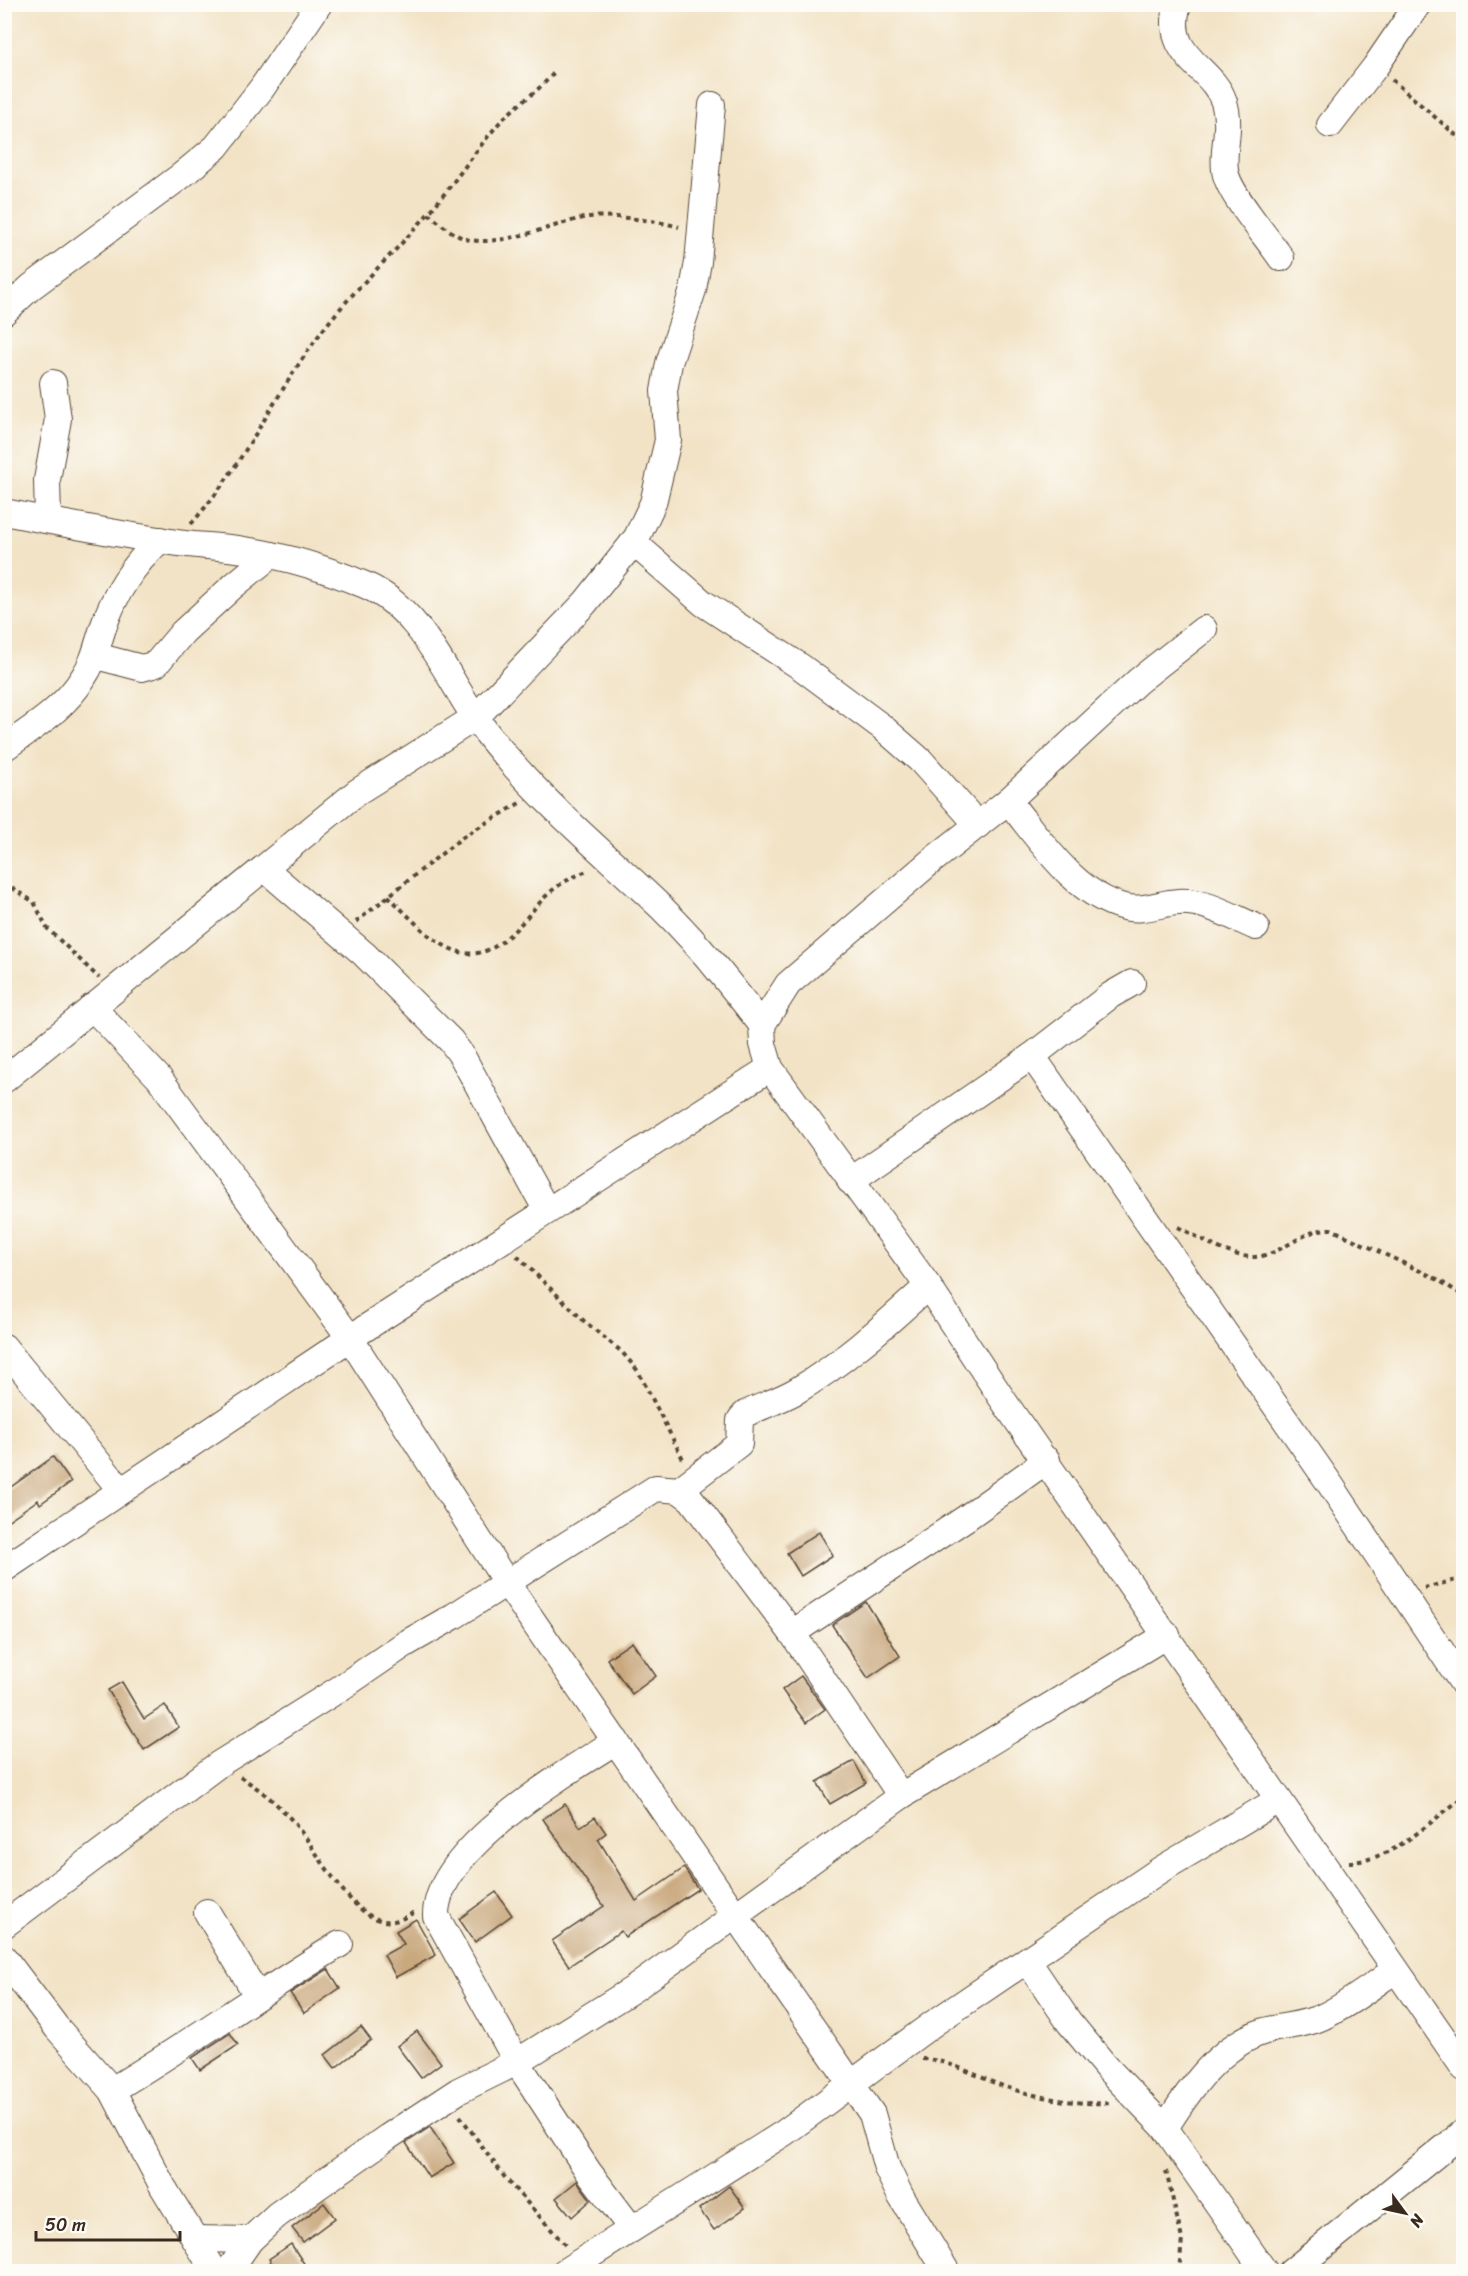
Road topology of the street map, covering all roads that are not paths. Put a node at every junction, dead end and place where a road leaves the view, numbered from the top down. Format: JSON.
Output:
{"nodes":[{"id":1,"x":319,"y":4,"type":"edge"},
{"id":2,"x":1178,"y":4,"type":"edge"},
{"id":3,"x":1418,"y":4,"type":"edge"},
{"id":4,"x":712,"y":105,"type":"dead end"},
{"id":5,"x":1330,"y":125,"type":"dead end"},
{"id":6,"x":1281,"y":258,"type":"dead end"},
{"id":7,"x":4,"y":312,"type":"edge"},
{"id":8,"x":54,"y":383,"type":"dead end"},
{"id":9,"x":4,"y":512,"type":"edge"},
{"id":10,"x":48,"y":519,"type":"junction"},
{"id":11,"x":167,"y":541,"type":"junction"},
{"id":12,"x":633,"y":542,"type":"junction"},
{"id":13,"x":271,"y":555,"type":"junction"},
{"id":14,"x":1204,"y":629,"type":"dead end"},
{"id":15,"x":96,"y":656,"type":"junction"},
{"id":16,"x":476,"y":717,"type":"junction"},
{"id":17,"x":4,"y":748,"type":"edge"},
{"id":18,"x":1008,"y":801,"type":"junction"},
{"id":19,"x":978,"y":825,"type":"junction"},
{"id":20,"x":265,"y":869,"type":"junction"},
{"id":21,"x":1256,"y":927,"type":"dead end"},
{"id":22,"x":1132,"y":983,"type":"dead end"},
{"id":23,"x":92,"y":1007,"type":"junction"},
{"id":24,"x":762,"y":1025,"type":"junction"},
{"id":25,"x":1032,"y":1056,"type":"junction"},
{"id":26,"x":770,"y":1068,"type":"junction"},
{"id":27,"x":4,"y":1080,"type":"edge"},
{"id":28,"x":850,"y":1180,"type":"junction"},
{"id":29,"x":547,"y":1211,"type":"junction"},
{"id":30,"x":928,"y":1287,"type":"junction"},
{"id":31,"x":350,"y":1338,"type":"junction"},
{"id":32,"x":4,"y":1347,"type":"edge"},
{"id":33,"x":1047,"y":1460,"type":"junction"},
{"id":34,"x":686,"y":1484,"type":"junction"},
{"id":35,"x":120,"y":1489,"type":"junction"},
{"id":36,"x":4,"y":1569,"type":"edge"},
{"id":37,"x":506,"y":1582,"type":"junction"},
{"id":38,"x":792,"y":1633,"type":"junction"},
{"id":39,"x":1167,"y":1635,"type":"junction"},
{"id":40,"x":1464,"y":1685,"type":"edge"},
{"id":41,"x":616,"y":1741,"type":"junction"},
{"id":42,"x":902,"y":1796,"type":"junction"},
{"id":43,"x":1278,"y":1800,"type":"junction"},
{"id":44,"x":207,"y":1912,"type":"dead end"},
{"id":45,"x":737,"y":1916,"type":"junction"},
{"id":46,"x":4,"y":1925,"type":"edge"},
{"id":47,"x":340,"y":1944,"type":"dead end"},
{"id":48,"x":4,"y":1958,"type":"edge"},
{"id":49,"x":1027,"y":1960,"type":"junction"},
{"id":50,"x":1395,"y":1970,"type":"junction"},
{"id":51,"x":256,"y":1995,"type":"junction"},
{"id":52,"x":517,"y":2062,"type":"junction"},
{"id":53,"x":1464,"y":2068,"type":"edge"},
{"id":54,"x":853,"y":2085,"type":"junction"},
{"id":55,"x":112,"y":2090,"type":"junction"},
{"id":56,"x":1165,"y":2128,"type":"junction"},
{"id":57,"x":1464,"y":2132,"type":"edge"},
{"id":58,"x":631,"y":2228,"type":"junction"},
{"id":59,"x":195,"y":2240,"type":"junction"},
{"id":60,"x":250,"y":2240,"type":"junction"},
{"id":61,"x":572,"y":2266,"type":"edge"},
{"id":62,"x":215,"y":2271,"type":"edge"},
{"id":63,"x":228,"y":2271,"type":"edge"},
{"id":64,"x":948,"y":2271,"type":"edge"},
{"id":65,"x":1265,"y":2271,"type":"edge"},
{"id":66,"x":1292,"y":2271,"type":"edge"}],
"edges":[{"from":1,"to":7,"type":"street"},
{"from":2,"to":6,"type":"street"},
{"from":3,"to":5,"type":"street"},
{"from":4,"to":12,"type":"street"},
{"from":8,"to":10,"type":"street"},
{"from":9,"to":10,"type":"street"},
{"from":10,"to":11,"type":"street"},
{"from":11,"to":13,"type":"street"},
{"from":11,"to":15,"type":"street"},
{"from":12,"to":16,"type":"street"},
{"from":12,"to":19,"type":"street"},
{"from":13,"to":15,"type":"street"},
{"from":13,"to":16,"type":"street"},
{"from":14,"to":18,"type":"street"},
{"from":15,"to":17,"type":"street"},
{"from":16,"to":20,"type":"street"},
{"from":16,"to":24,"type":"street"},
{"from":18,"to":19,"type":"street"},
{"from":18,"to":21,"type":"street"},
{"from":19,"to":24,"type":"street"},
{"from":20,"to":23,"type":"street"},
{"from":20,"to":29,"type":"street"},
{"from":22,"to":25,"type":"street"},
{"from":23,"to":27,"type":"street"},
{"from":23,"to":31,"type":"street"},
{"from":24,"to":26,"type":"street"},
{"from":25,"to":28,"type":"street"},
{"from":25,"to":40,"type":"street"},
{"from":26,"to":28,"type":"street"},
{"from":26,"to":29,"type":"street"},
{"from":28,"to":30,"type":"street"},
{"from":29,"to":31,"type":"street"},
{"from":30,"to":33,"type":"street"},
{"from":30,"to":34,"type":"street"},
{"from":31,"to":35,"type":"street"},
{"from":31,"to":37,"type":"street"},
{"from":32,"to":35,"type":"street"},
{"from":33,"to":38,"type":"street"},
{"from":33,"to":39,"type":"street"},
{"from":34,"to":37,"type":"street"},
{"from":34,"to":38,"type":"street"},
{"from":35,"to":36,"type":"street"},
{"from":37,"to":41,"type":"street"},
{"from":37,"to":46,"type":"street"},
{"from":38,"to":42,"type":"street"},
{"from":39,"to":42,"type":"street"},
{"from":39,"to":43,"type":"street"},
{"from":41,"to":45,"type":"street"},
{"from":41,"to":52,"type":"street"},
{"from":42,"to":45,"type":"street"},
{"from":43,"to":49,"type":"street"},
{"from":43,"to":50,"type":"street"},
{"from":44,"to":51,"type":"street"},
{"from":45,"to":52,"type":"street"},
{"from":45,"to":54,"type":"street"},
{"from":47,"to":51,"type":"street"},
{"from":48,"to":55,"type":"street"},
{"from":49,"to":54,"type":"street"},
{"from":49,"to":56,"type":"street"},
{"from":50,"to":53,"type":"street"},
{"from":50,"to":56,"type":"street"},
{"from":51,"to":55,"type":"street"},
{"from":52,"to":58,"type":"street"},
{"from":52,"to":60,"type":"street"},
{"from":54,"to":58,"type":"street"},
{"from":54,"to":64,"type":"street"},
{"from":55,"to":59,"type":"street"},
{"from":56,"to":65,"type":"street"},
{"from":57,"to":66,"type":"street"},
{"from":58,"to":61,"type":"street"},
{"from":59,"to":60,"type":"street"},
{"from":59,"to":62,"type":"street"},
{"from":60,"to":63,"type":"street"}]}
